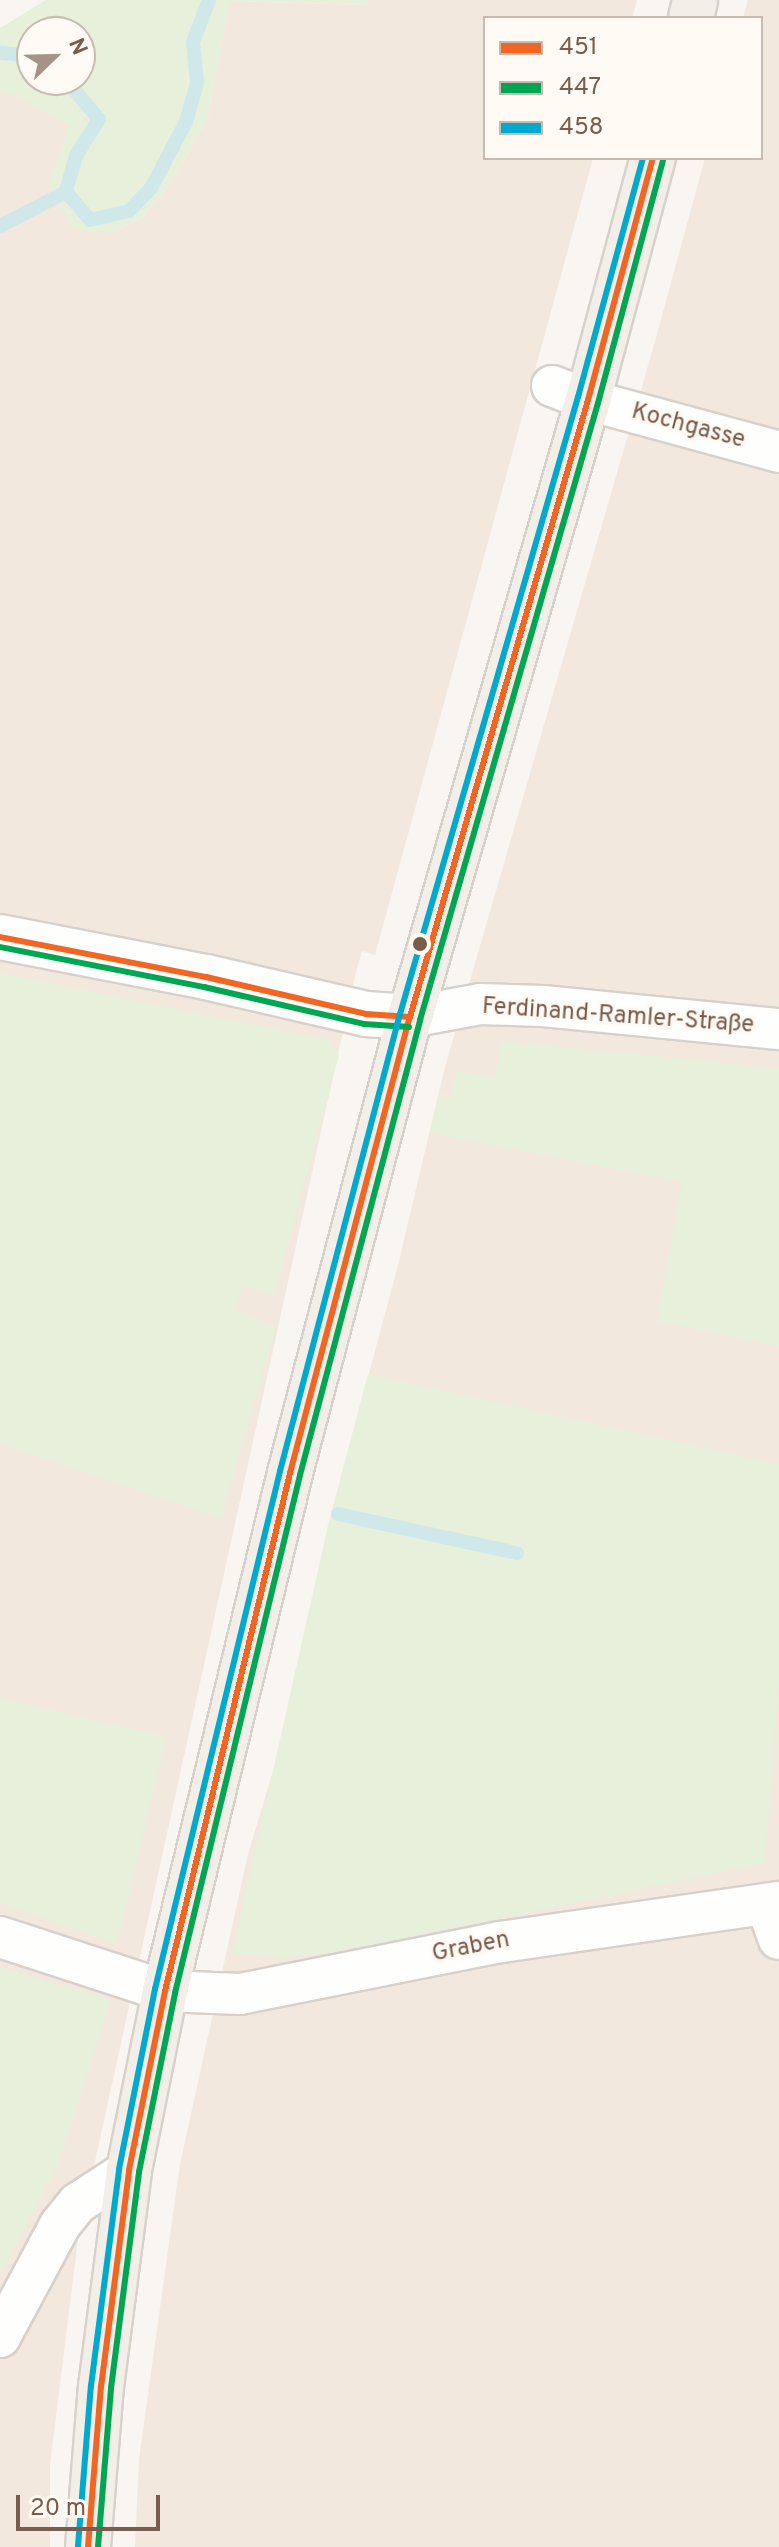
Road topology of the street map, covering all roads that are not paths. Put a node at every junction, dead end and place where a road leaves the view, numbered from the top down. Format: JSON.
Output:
{"nodes":[{"id":1,"x":652,"y":160,"type":"edge"},
{"id":2,"x":570,"y":393,"type":"junction"},
{"id":3,"x":779,"y":452,"type":"edge"},
{"id":4,"x":0,"y":937,"type":"edge"},
{"id":5,"x":410,"y":1017,"type":"junction"},
{"id":6,"x":779,"y":1029,"type":"edge"},
{"id":7,"x":775,"y":1915,"type":"edge"},
{"id":8,"x":0,"y":1937,"type":"edge"},
{"id":9,"x":165,"y":1991,"type":"junction"},
{"id":10,"x":129,"y":2170,"type":"junction"},
{"id":11,"x":0,"y":2337,"type":"edge"},
{"id":12,"x":88,"y":2547,"type":"edge"}],
"edges":[{"from":1,"to":2,"type":"main road"},
{"from":2,"to":3,"type":"street","name":"Kochgasse"},
{"from":2,"to":5,"type":"main road"},
{"from":4,"to":5,"type":"street"},
{"from":5,"to":6,"type":"street","name":"Ferdinand-Ramler-Straße"},
{"from":5,"to":9,"type":"main road"},
{"from":7,"to":9,"type":"street","name":"Graben"},
{"from":8,"to":9,"type":"street","name":"Graben"},
{"from":9,"to":10,"type":"main road"},
{"from":10,"to":11,"type":"street"},
{"from":10,"to":12,"type":"main road"}]}
